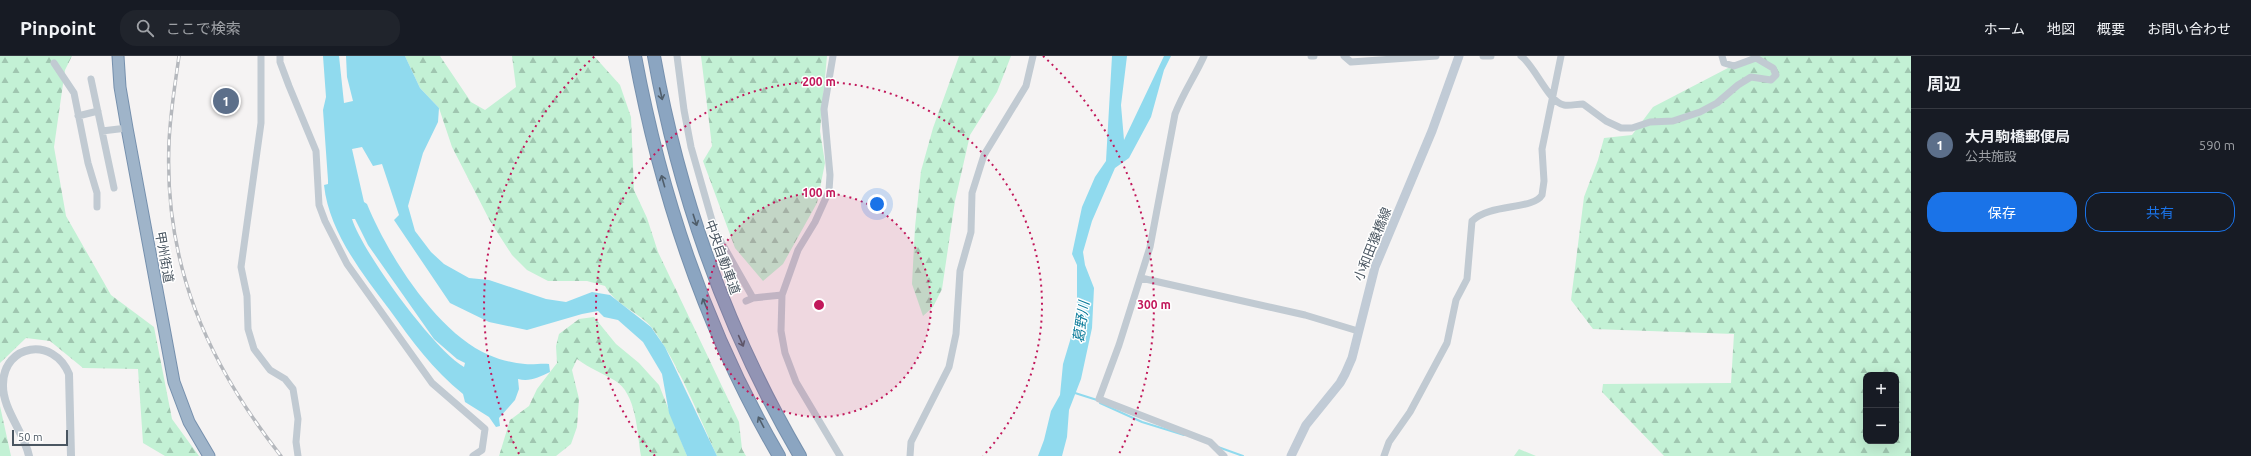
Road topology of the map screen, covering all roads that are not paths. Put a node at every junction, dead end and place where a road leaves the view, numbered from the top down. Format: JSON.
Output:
{"nodes":[{"id":1,"x":118,"y":56,"type":"edge"},
{"id":2,"x":261,"y":56,"type":"edge"},
{"id":3,"x":280,"y":56,"type":"edge"},
{"id":4,"x":635,"y":56,"type":"edge"},
{"id":5,"x":654,"y":56,"type":"edge"},
{"id":6,"x":677,"y":56,"type":"edge"},
{"id":7,"x":833,"y":56,"type":"edge"},
{"id":8,"x":1034,"y":56,"type":"edge"},
{"id":9,"x":1204,"y":56,"type":"edge"},
{"id":10,"x":1311,"y":56,"type":"edge"},
{"id":11,"x":1314,"y":56,"type":"edge"},
{"id":12,"x":1344,"y":56,"type":"edge"},
{"id":13,"x":1436,"y":56,"type":"edge"},
{"id":14,"x":1459,"y":56,"type":"edge"},
{"id":15,"x":1483,"y":56,"type":"edge"},
{"id":16,"x":1491,"y":56,"type":"edge"},
{"id":17,"x":1521,"y":56,"type":"edge"},
{"id":18,"x":1561,"y":56,"type":"edge"},
{"id":19,"x":1722,"y":56,"type":"edge"},
{"id":20,"x":54,"y":63,"type":"dead end"},
{"id":21,"x":91,"y":79,"type":"dead end"},
{"id":22,"x":1552,"y":97,"type":"junction"},
{"id":23,"x":98,"y":111,"type":"junction"},
{"id":24,"x":78,"y":116,"type":"junction"},
{"id":25,"x":127,"y":128,"type":"junction"},
{"id":26,"x":102,"y":131,"type":"junction"},
{"id":27,"x":114,"y":188,"type":"dead end"},
{"id":28,"x":97,"y":207,"type":"dead end"},
{"id":29,"x":1141,"y":278,"type":"junction"},
{"id":30,"x":782,"y":296,"type":"junction"},
{"id":31,"x":753,"y":298,"type":"junction"},
{"id":32,"x":746,"y":301,"type":"dead end"},
{"id":33,"x":1358,"y":330,"type":"junction"},
{"id":34,"x":29,"y":456,"type":"edge"},
{"id":35,"x":71,"y":456,"type":"edge"},
{"id":36,"x":209,"y":456,"type":"edge"},
{"id":37,"x":298,"y":456,"type":"edge"},
{"id":38,"x":474,"y":456,"type":"edge"},
{"id":39,"x":779,"y":456,"type":"edge"},
{"id":40,"x":800,"y":456,"type":"edge"},
{"id":41,"x":840,"y":456,"type":"edge"},
{"id":42,"x":910,"y":456,"type":"edge"},
{"id":43,"x":1224,"y":456,"type":"edge"},
{"id":44,"x":1291,"y":456,"type":"edge"},
{"id":45,"x":1384,"y":456,"type":"edge"}],
"edges":[{"from":1,"to":25,"type":"highway","name":"甲州街道"},
{"from":2,"to":37,"type":"street"},
{"from":3,"to":38,"type":"street"},
{"from":39,"to":4,"type":"highway","one_way":true},
{"from":5,"to":40,"type":"highway","name":"中央自動車道","one_way":true},
{"from":6,"to":31,"type":"street"},
{"from":7,"to":30,"type":"street"},
{"from":8,"to":42,"type":"street"},
{"from":9,"to":29,"type":"street"},
{"from":10,"to":11,"type":"street"},
{"from":12,"to":13,"type":"street"},
{"from":14,"to":33,"type":"main road","name":"小和田猿橋線"},
{"from":15,"to":16,"type":"street"},
{"from":17,"to":22,"type":"street"},
{"from":18,"to":22,"type":"street"},
{"from":19,"to":22,"type":"street"},
{"from":20,"to":24,"type":"street"},
{"from":21,"to":23,"type":"street"},
{"from":22,"to":45,"type":"street"},
{"from":23,"to":24,"type":"street"},
{"from":23,"to":26,"type":"street"},
{"from":24,"to":28,"type":"street"},
{"from":25,"to":26,"type":"street"},
{"from":25,"to":36,"type":"highway","name":"甲州街道"},
{"from":26,"to":27,"type":"street"},
{"from":29,"to":33,"type":"street"},
{"from":29,"to":43,"type":"street"},
{"from":30,"to":31,"type":"street"},
{"from":30,"to":41,"type":"street"},
{"from":31,"to":32,"type":"street"},
{"from":33,"to":44,"type":"main road","name":"小和田猿橋線"},
{"from":34,"to":35,"type":"street"}]}
